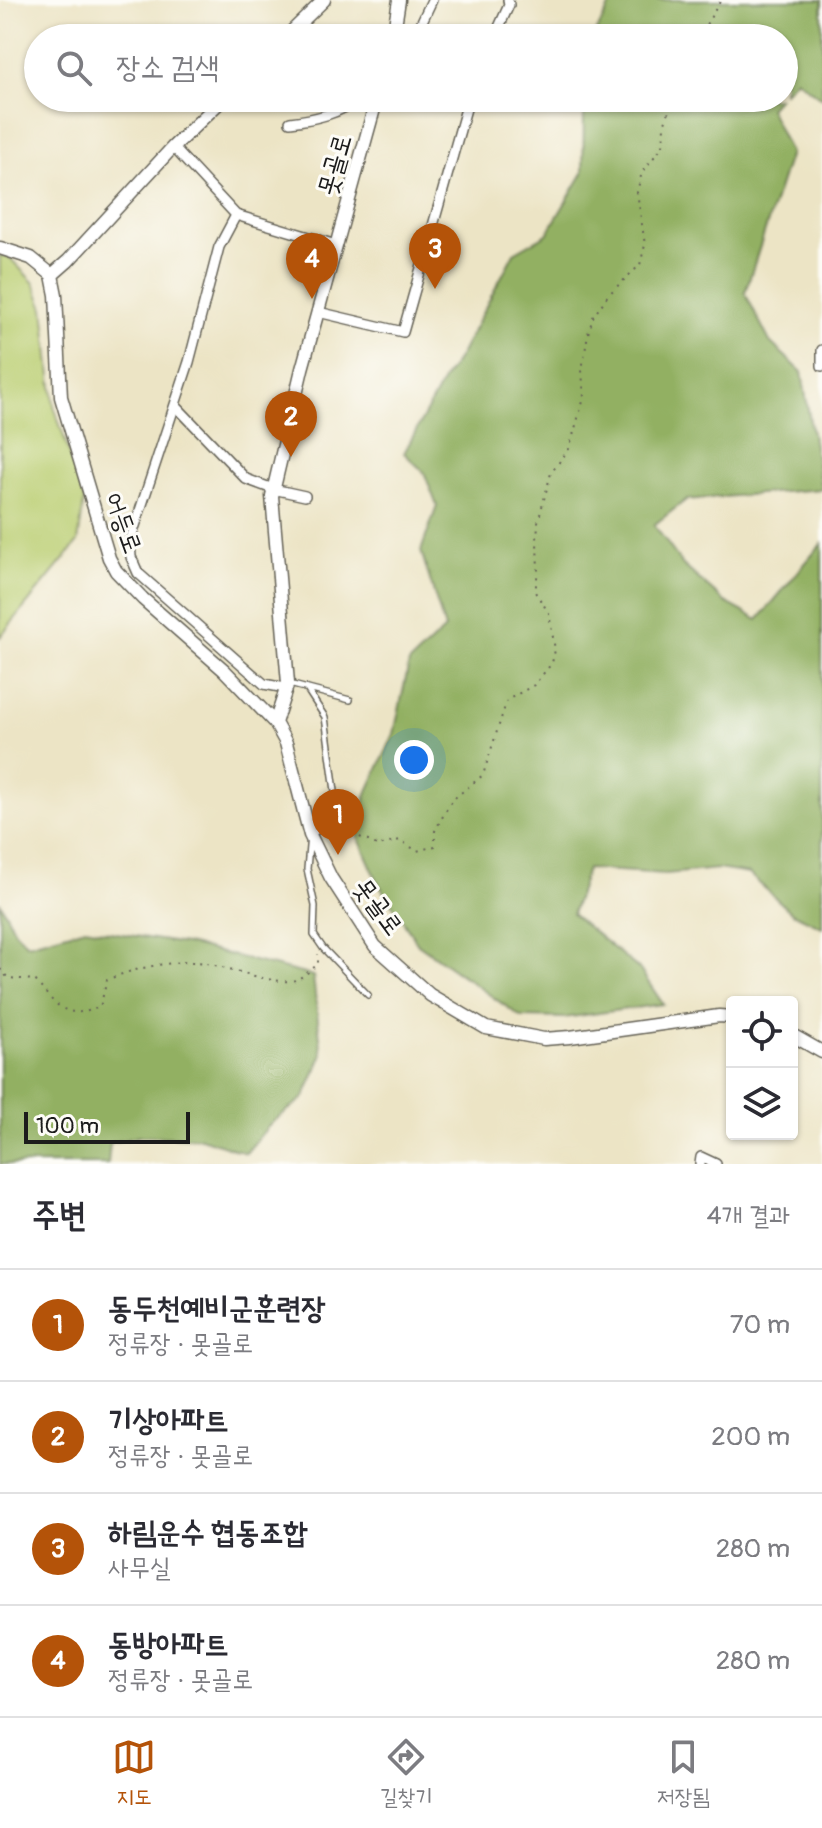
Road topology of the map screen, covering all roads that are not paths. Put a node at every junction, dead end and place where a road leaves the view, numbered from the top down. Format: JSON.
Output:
{"nodes":[{"id":1,"x":324,"y":0,"type":"edge"},
{"id":2,"x":399,"y":0,"type":"edge"},
{"id":3,"x":432,"y":0,"type":"edge"},
{"id":4,"x":510,"y":2,"type":"edge"},
{"id":5,"x":299,"y":24,"type":"edge"},
{"id":6,"x":395,"y":24,"type":"edge"},
{"id":7,"x":421,"y":24,"type":"edge"},
{"id":8,"x":500,"y":24,"type":"edge"},
{"id":9,"x":209,"y":112,"type":"edge"},
{"id":10,"x":332,"y":112,"type":"edge"},
{"id":11,"x":373,"y":112,"type":"edge"},
{"id":12,"x":465,"y":112,"type":"edge"},
{"id":13,"x":290,"y":122,"type":"dead end"},
{"id":14,"x":173,"y":147,"type":"junction"},
{"id":15,"x":236,"y":215,"type":"junction"},
{"id":16,"x":336,"y":245,"type":"junction"},
{"id":17,"x":0,"y":248,"type":"edge"},
{"id":18,"x":52,"y":275,"type":"junction"},
{"id":19,"x":318,"y":312,"type":"junction"},
{"id":20,"x":822,"y":350,"type":"edge"},
{"id":21,"x":822,"y":366,"type":"edge"},
{"id":22,"x":175,"y":405,"type":"junction"},
{"id":23,"x":273,"y":489,"type":"junction"},
{"id":24,"x":305,"y":496,"type":"dead end"},
{"id":25,"x":286,"y":686,"type":"junction"},
{"id":26,"x":306,"y":688,"type":"junction"},
{"id":27,"x":350,"y":700,"type":"dead end"},
{"id":28,"x":275,"y":723,"type":"junction"},
{"id":29,"x":310,"y":835,"type":"junction"},
{"id":30,"x":368,"y":995,"type":"dead end"},
{"id":31,"x":726,"y":1017,"type":"edge"},
{"id":32,"x":798,"y":1038,"type":"edge"},
{"id":33,"x":822,"y":1052,"type":"edge"},
{"id":34,"x":700,"y":1164,"type":"edge"},
{"id":35,"x":716,"y":1164,"type":"edge"}],
"edges":[{"from":1,"to":5,"type":"street"},
{"from":2,"to":6,"type":"street"},
{"from":3,"to":7,"type":"street"},
{"from":4,"to":8,"type":"street"},
{"from":9,"to":14,"type":"street"},
{"from":10,"to":13,"type":"street"},
{"from":11,"to":16,"type":"street","name":"못골로"},
{"from":12,"to":19,"type":"street"},
{"from":14,"to":15,"type":"street"},
{"from":14,"to":18,"type":"street"},
{"from":15,"to":16,"type":"street"},
{"from":15,"to":22,"type":"street"},
{"from":16,"to":19,"type":"street","name":"못골로"},
{"from":17,"to":18,"type":"street"},
{"from":18,"to":28,"type":"street","name":"어등로"},
{"from":19,"to":23,"type":"street","name":"못골로"},
{"from":20,"to":21,"type":"street"},
{"from":22,"to":23,"type":"street"},
{"from":22,"to":25,"type":"street"},
{"from":23,"to":24,"type":"street"},
{"from":23,"to":25,"type":"street","name":"못골로"},
{"from":25,"to":26,"type":"lane"},
{"from":25,"to":28,"type":"street","name":"못골로"},
{"from":26,"to":27,"type":"lane"},
{"from":26,"to":29,"type":"lane"},
{"from":28,"to":29,"type":"street","name":"못골로"},
{"from":29,"to":30,"type":"lane"},
{"from":29,"to":31,"type":"street","name":"못골로"},
{"from":32,"to":33,"type":"street"},
{"from":34,"to":35,"type":"street"}]}
